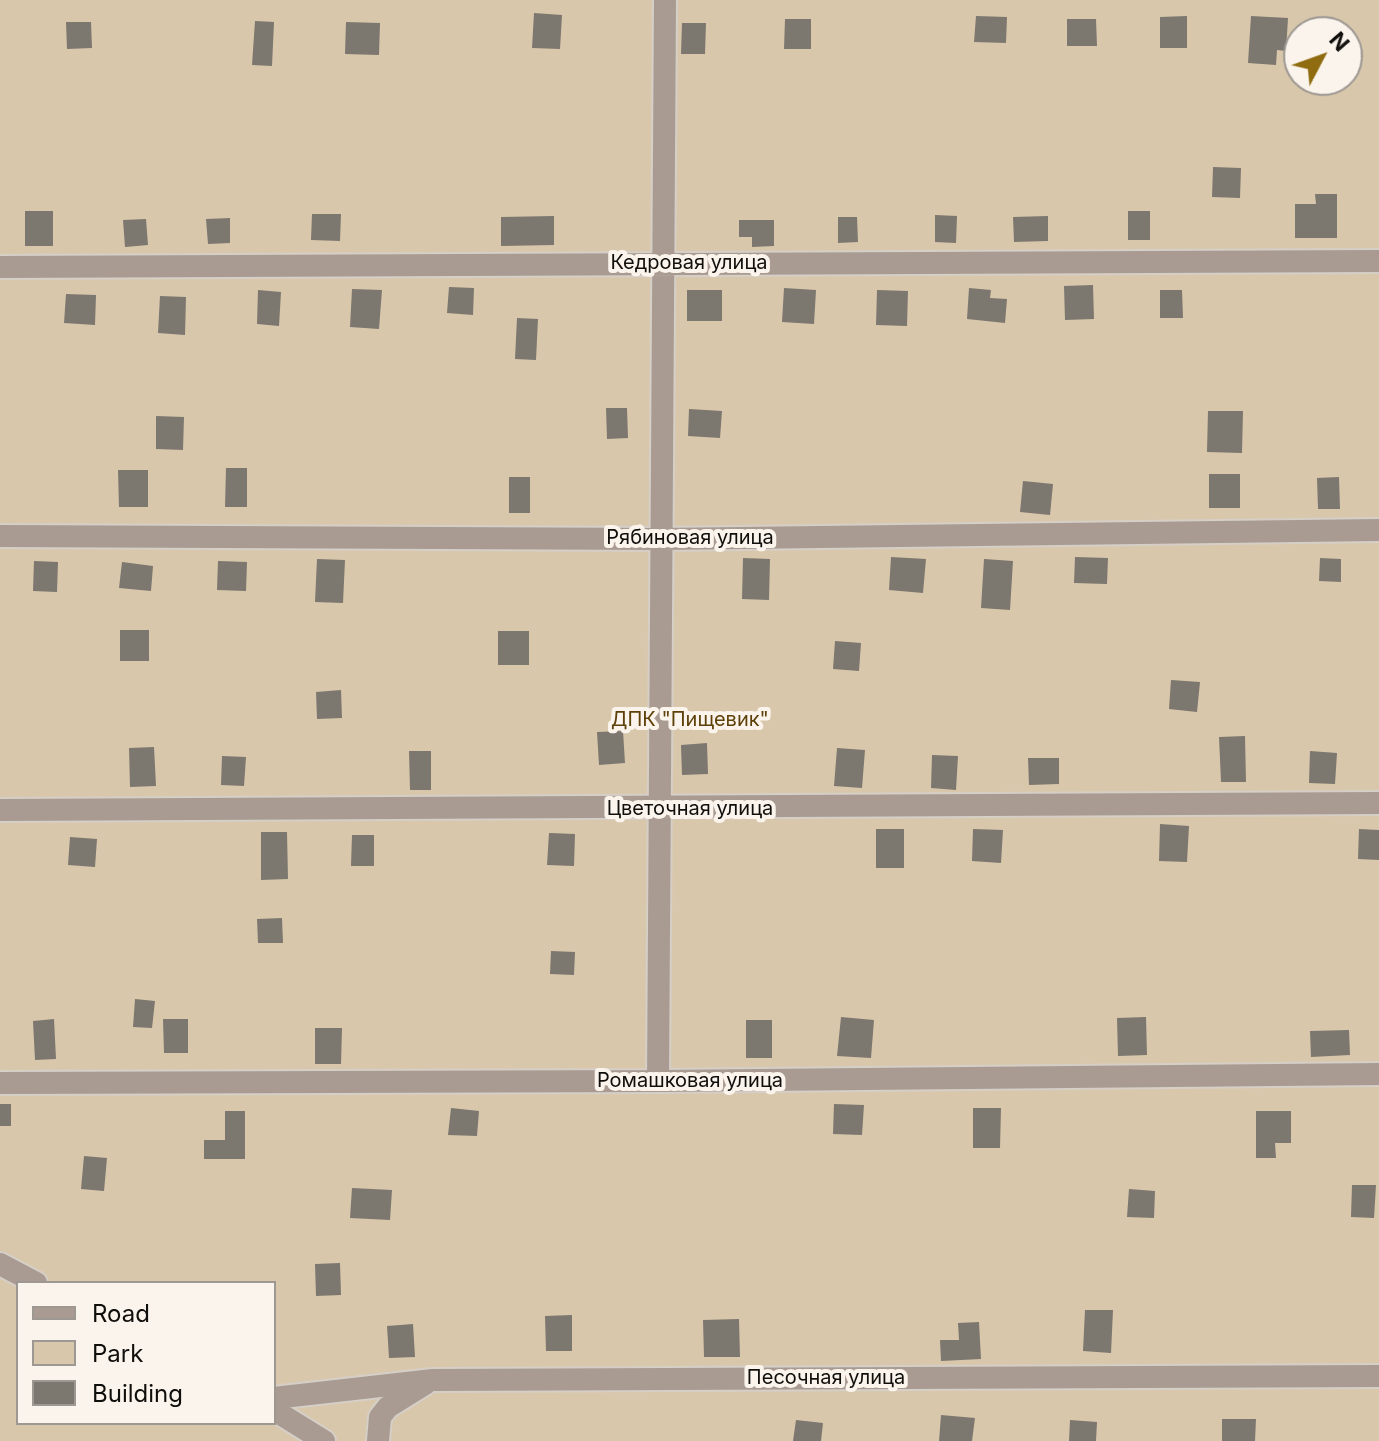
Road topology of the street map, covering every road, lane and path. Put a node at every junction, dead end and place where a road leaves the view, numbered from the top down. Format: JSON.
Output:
{"nodes":[{"id":1,"x":665,"y":0,"type":"edge"},
{"id":2,"x":1379,"y":261,"type":"edge"},
{"id":3,"x":661,"y":263,"type":"junction"},
{"id":4,"x":0,"y":267,"type":"edge"},
{"id":5,"x":1379,"y":530,"type":"edge"},
{"id":6,"x":0,"y":536,"type":"edge"},
{"id":7,"x":660,"y":539,"type":"junction"},
{"id":8,"x":1379,"y":803,"type":"edge"},
{"id":9,"x":660,"y":809,"type":"junction"},
{"id":10,"x":0,"y":810,"type":"edge"},
{"id":11,"x":1379,"y":1074,"type":"edge"},
{"id":12,"x":658,"y":1081,"type":"junction"},
{"id":13,"x":0,"y":1083,"type":"edge"},
{"id":14,"x":0,"y":1264,"type":"edge"},
{"id":15,"x":32,"y":1281,"type":"edge"},
{"id":16,"x":1379,"y":1376,"type":"edge"},
{"id":17,"x":433,"y":1380,"type":"junction"},
{"id":18,"x":276,"y":1398,"type":"edge"},
{"id":19,"x":276,"y":1411,"type":"edge"},
{"id":20,"x":324,"y":1441,"type":"edge"},
{"id":21,"x":378,"y":1441,"type":"edge"}],
"edges":[{"from":1,"to":3,"type":"street"},
{"from":2,"to":3,"type":"street","name":"Кедровая улица"},
{"from":3,"to":4,"type":"street","name":"Кедровая улица"},
{"from":3,"to":7,"type":"street"},
{"from":5,"to":7,"type":"street","name":"Рябиновая улица"},
{"from":6,"to":7,"type":"street","name":"Рябиновая улица"},
{"from":7,"to":9,"type":"street"},
{"from":8,"to":9,"type":"street","name":"Цветочная улица"},
{"from":9,"to":10,"type":"street","name":"Цветочная улица"},
{"from":9,"to":12,"type":"street"},
{"from":11,"to":12,"type":"street","name":"Ромашковая улица"},
{"from":12,"to":13,"type":"street","name":"Ромашковая улица"},
{"from":14,"to":15,"type":"street"},
{"from":16,"to":17,"type":"street","name":"Песочная улица"},
{"from":17,"to":18,"type":"street","name":"Песочная улица"},
{"from":17,"to":21,"type":"street"},
{"from":19,"to":20,"type":"street"}]}
